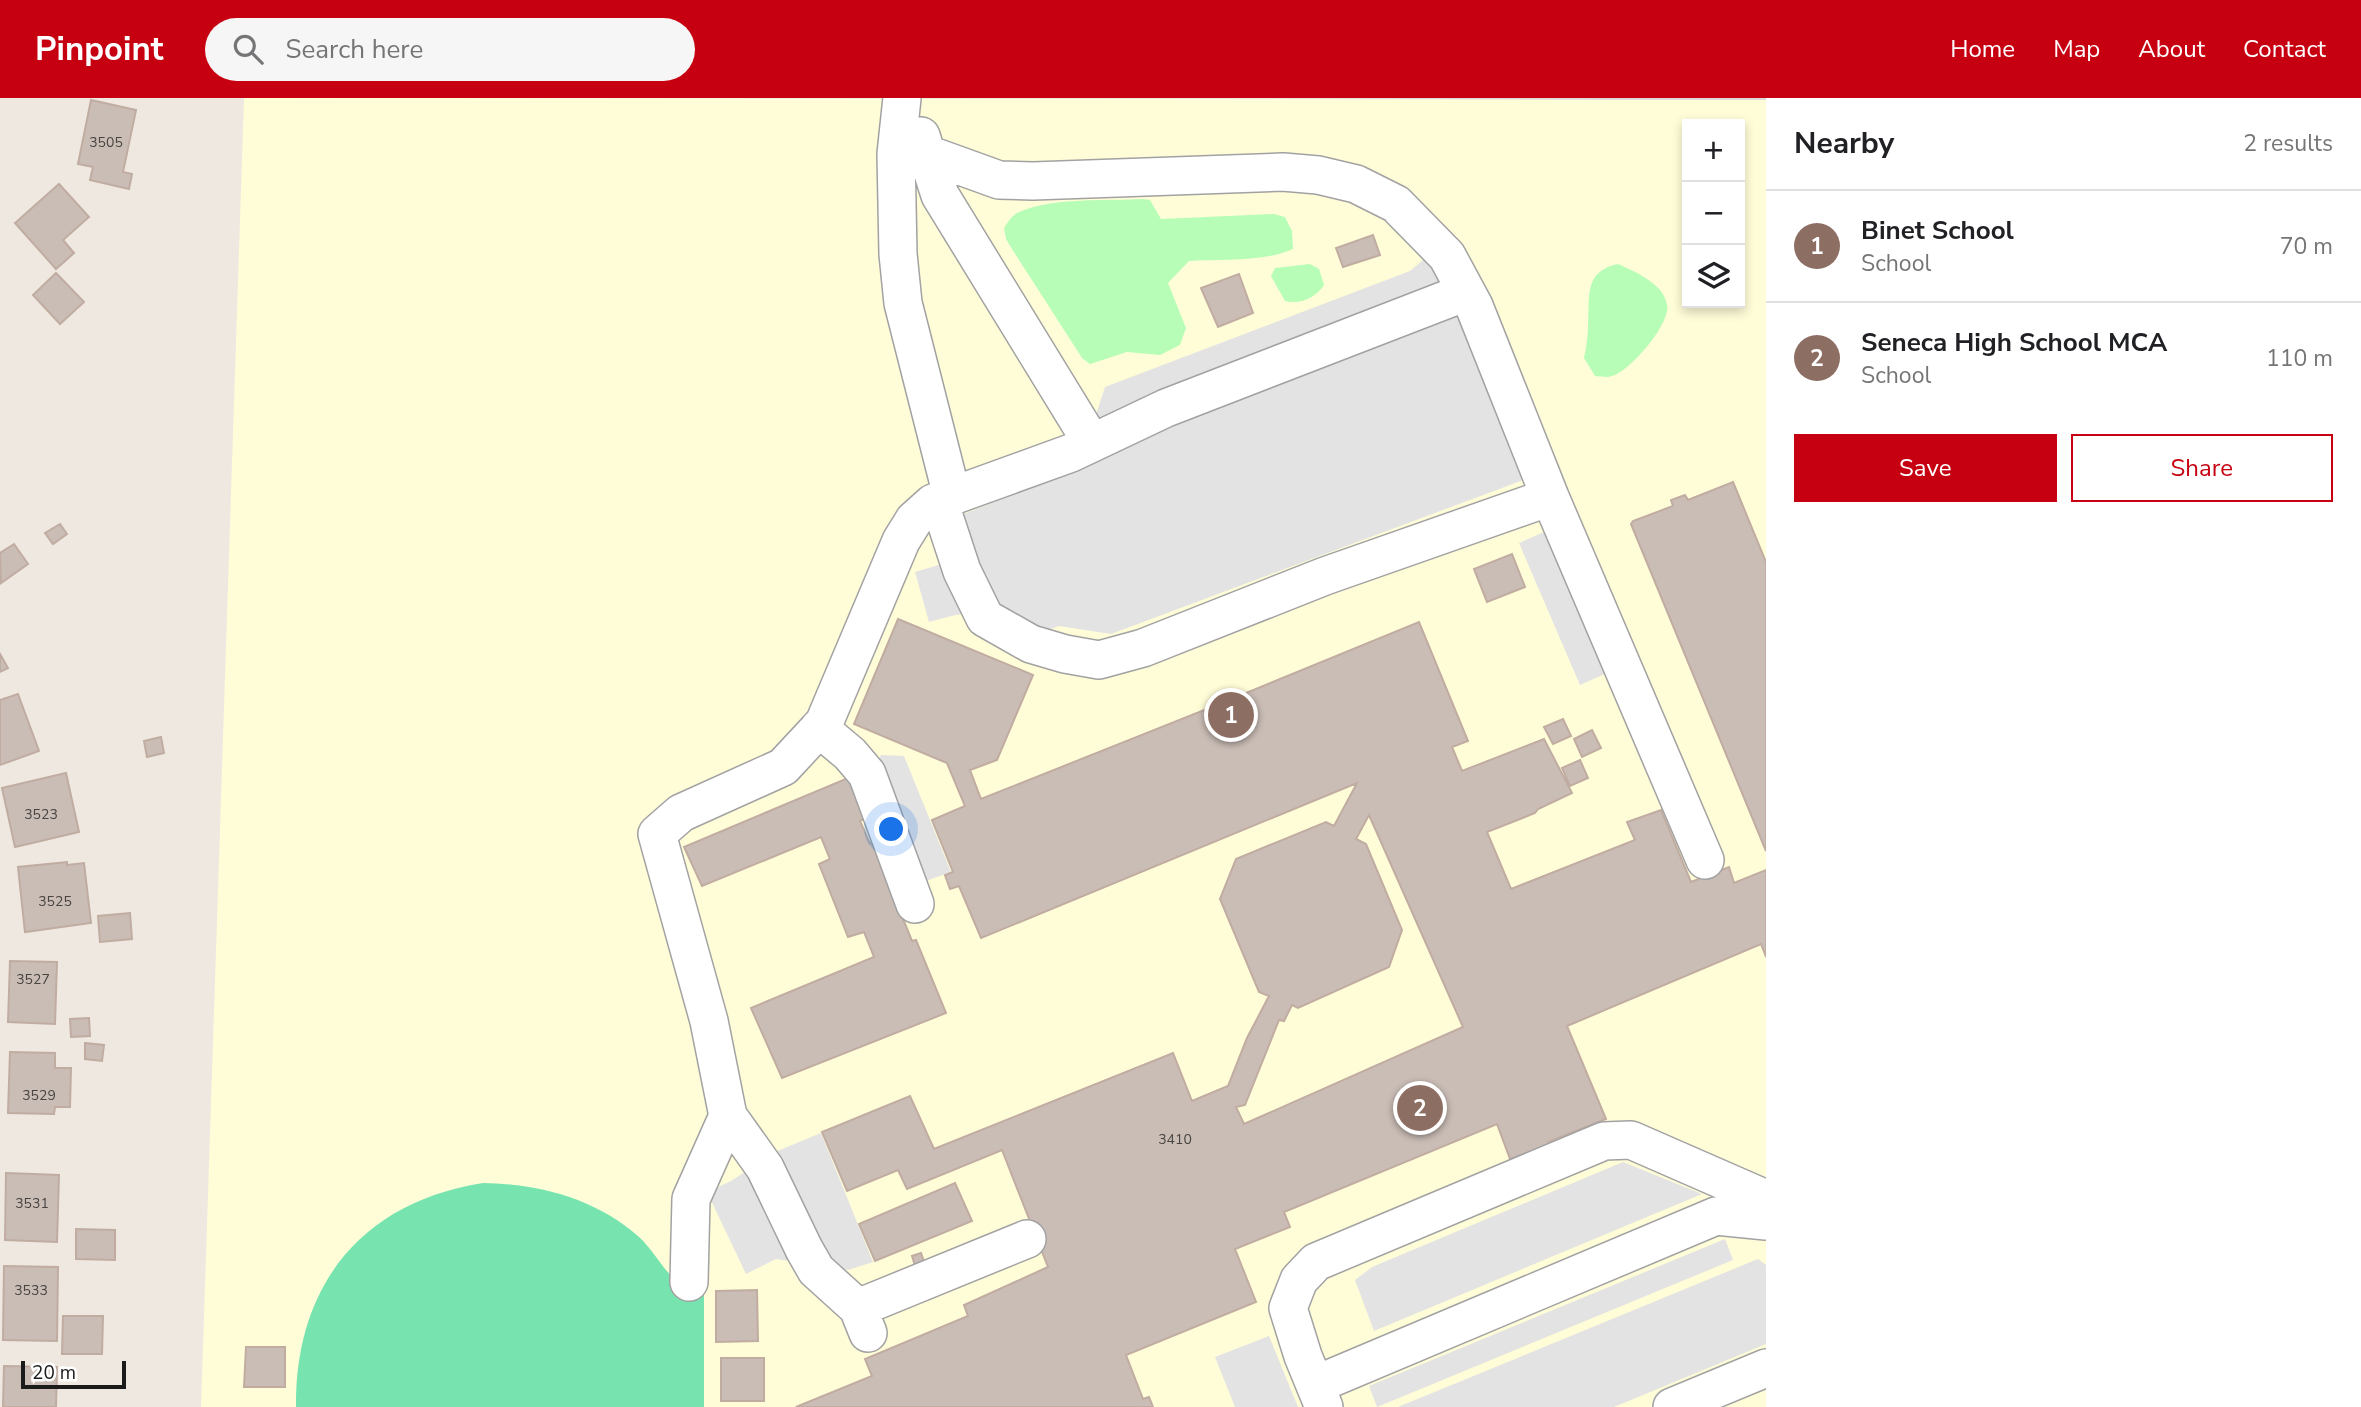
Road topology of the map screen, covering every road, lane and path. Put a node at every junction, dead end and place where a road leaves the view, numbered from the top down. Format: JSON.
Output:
{"nodes":[{"id":1,"x":902,"y":98,"type":"edge"},
{"id":2,"x":909,"y":98,"type":"edge"},
{"id":3,"x":926,"y":154,"type":"junction"},
{"id":4,"x":1466,"y":292,"type":"junction"},
{"id":5,"x":1092,"y":443,"type":"junction"},
{"id":6,"x":1550,"y":497,"type":"junction"},
{"id":7,"x":945,"y":498,"type":"junction"},
{"id":8,"x":819,"y":728,"type":"junction"},
{"id":9,"x":1705,"y":860,"type":"dead end"},
{"id":10,"x":915,"y":904,"type":"dead end"},
{"id":11,"x":728,"y":1116,"type":"junction"},
{"id":12,"x":1766,"y":1199,"type":"edge"},
{"id":13,"x":1766,"y":1222,"type":"edge"},
{"id":14,"x":1027,"y":1239,"type":"dead end"},
{"id":15,"x":689,"y":1282,"type":"dead end"},
{"id":16,"x":1766,"y":1368,"type":"edge"},
{"id":17,"x":1319,"y":1396,"type":"edge"},
{"id":18,"x":1672,"y":1407,"type":"edge"}],
"edges":[{"from":1,"to":7,"type":"lane"},
{"from":2,"to":3,"type":"lane"},
{"from":3,"to":4,"type":"lane"},
{"from":3,"to":5,"type":"lane"},
{"from":4,"to":5,"type":"lane"},
{"from":4,"to":6,"type":"lane"},
{"from":5,"to":7,"type":"lane"},
{"from":6,"to":7,"type":"lane"},
{"from":6,"to":9,"type":"lane"},
{"from":7,"to":8,"type":"lane"},
{"from":8,"to":10,"type":"lane"},
{"from":8,"to":11,"type":"lane"},
{"from":11,"to":14,"type":"lane"},
{"from":11,"to":15,"type":"lane"},
{"from":12,"to":17,"type":"lane"},
{"from":13,"to":17,"type":"lane"},
{"from":16,"to":18,"type":"lane"}]}
